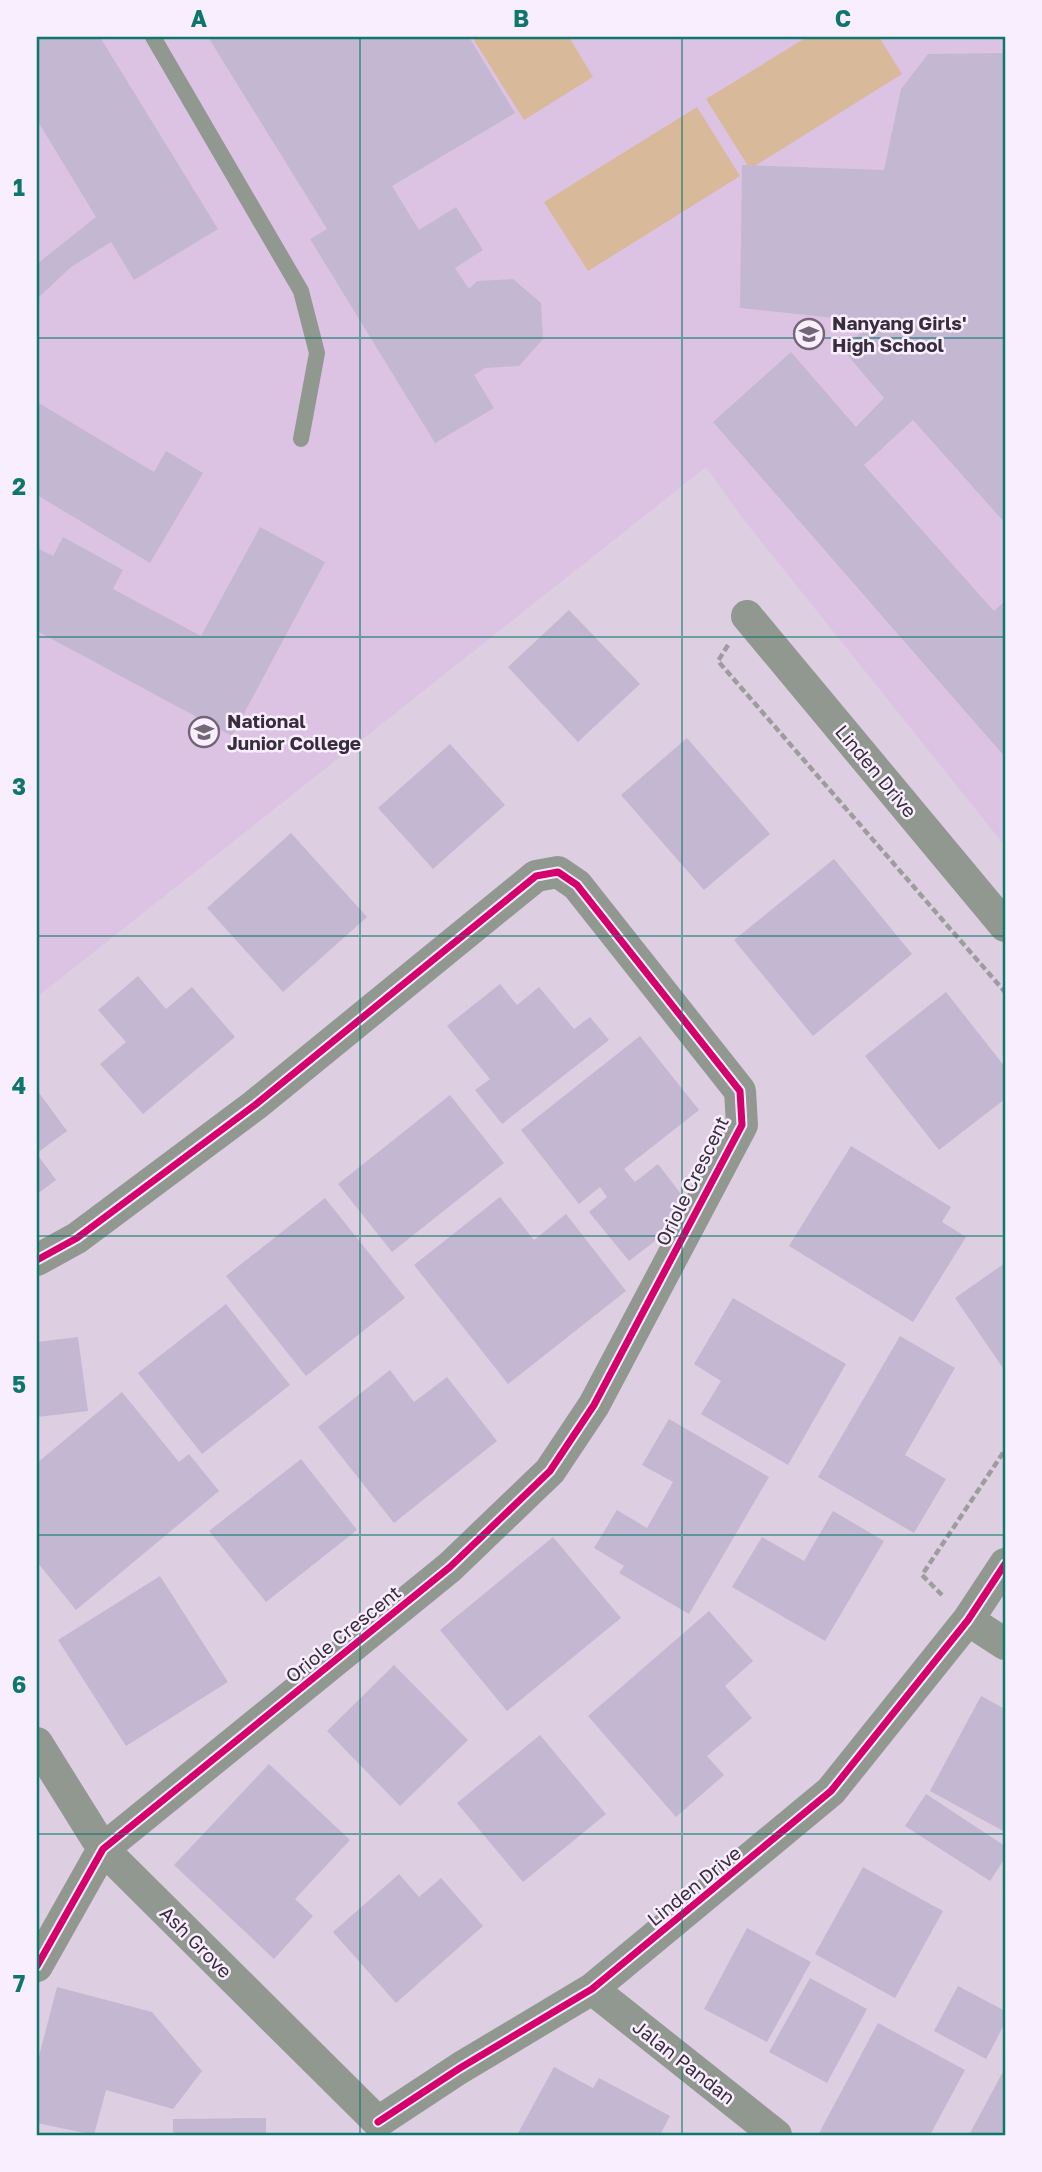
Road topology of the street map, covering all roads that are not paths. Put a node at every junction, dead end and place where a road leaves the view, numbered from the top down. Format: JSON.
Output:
{"nodes":[{"id":1,"x":153,"y":37,"type":"edge"},
{"id":2,"x":300,"y":439,"type":"dead end"},
{"id":3,"x":747,"y":615,"type":"road end"},
{"id":4,"x":1005,"y":926,"type":"edge"},
{"id":5,"x":37,"y":1260,"type":"edge"},
{"id":6,"x":1005,"y":1564,"type":"edge"},
{"id":7,"x":968,"y":1620,"type":"junction"},
{"id":8,"x":1005,"y":1644,"type":"edge"},
{"id":9,"x":37,"y":1743,"type":"edge"},
{"id":10,"x":103,"y":1849,"type":"junction"},
{"id":11,"x":37,"y":1966,"type":"edge"},
{"id":12,"x":592,"y":1989,"type":"junction"},
{"id":13,"x":380,"y":2129,"type":"edge"},
{"id":14,"x":776,"y":2135,"type":"edge"}],
"edges":[{"from":1,"to":2,"type":"lane"},
{"from":3,"to":4,"type":"street","name":"Linden Drive"},
{"from":5,"to":10,"type":"street","name":"Oriole Crescent"},
{"from":6,"to":7,"type":"street","name":"Linden Drive"},
{"from":7,"to":8,"type":"street"},
{"from":7,"to":12,"type":"street","name":"Linden Drive"},
{"from":9,"to":10,"type":"street","name":"Ash Grove"},
{"from":10,"to":11,"type":"street","name":"Oriole Crescent"},
{"from":10,"to":13,"type":"street","name":"Ash Grove"},
{"from":12,"to":13,"type":"street","name":"Linden Drive"},
{"from":12,"to":14,"type":"street","name":"Jalan Pandan"}]}
